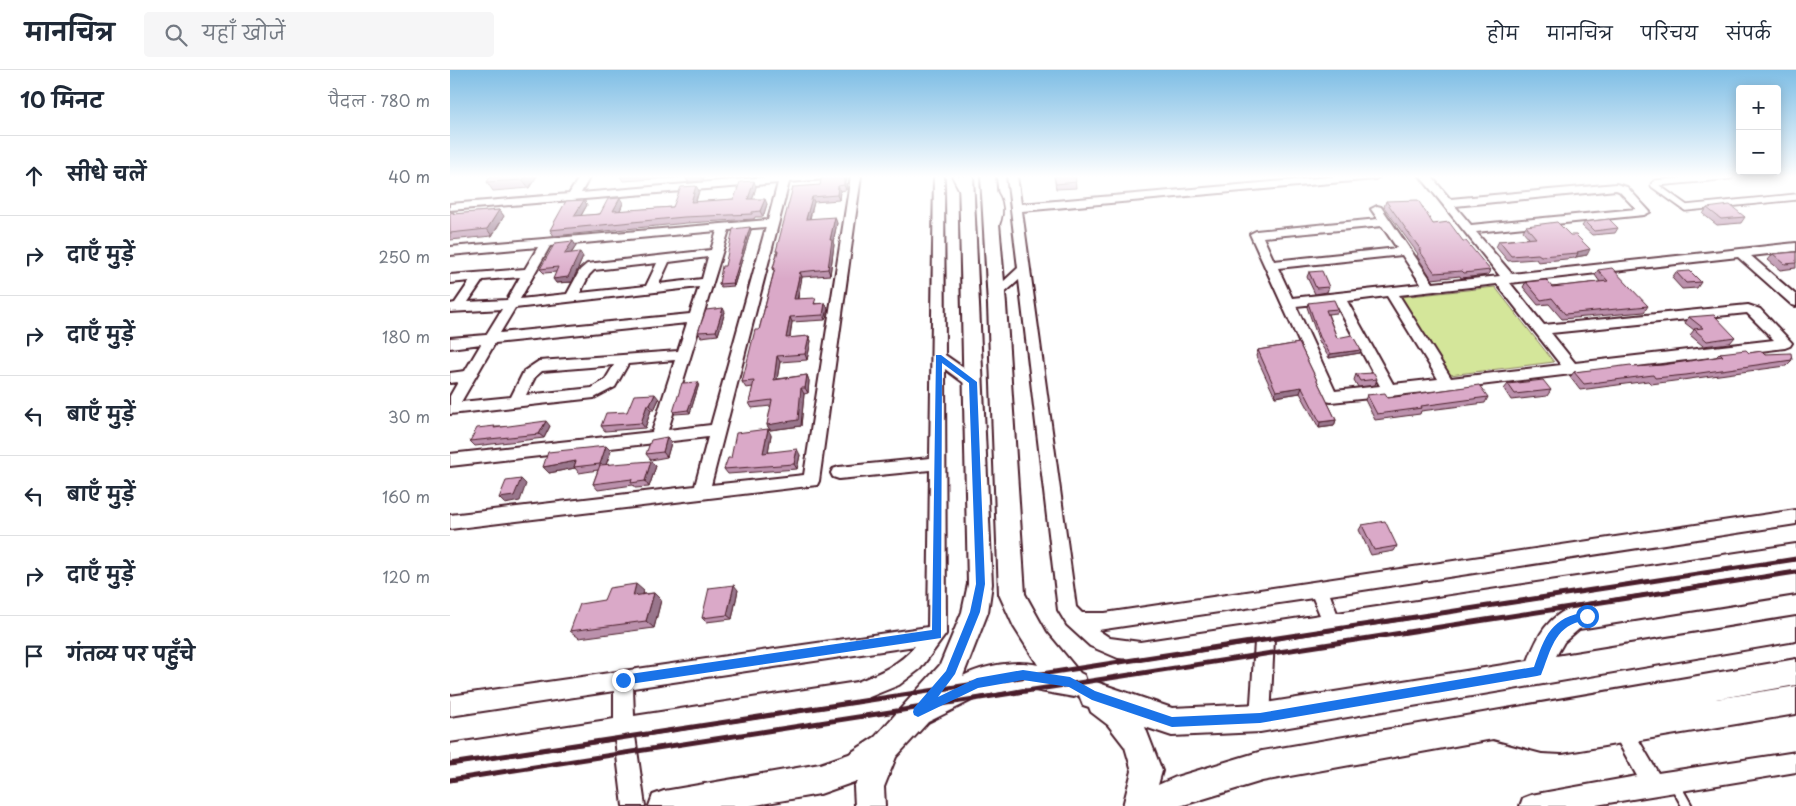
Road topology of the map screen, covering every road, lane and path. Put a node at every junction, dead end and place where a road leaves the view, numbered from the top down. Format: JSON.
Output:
{"nodes":[{"id":1,"x":776,"y":210,"type":"edge"},
{"id":2,"x":851,"y":210,"type":"edge"},
{"id":3,"x":939,"y":210,"type":"edge"},
{"id":4,"x":967,"y":210,"type":"edge"},
{"id":5,"x":990,"y":210,"type":"edge"},
{"id":6,"x":1016,"y":210,"type":"edge"},
{"id":7,"x":1378,"y":210,"type":"edge"},
{"id":8,"x":1453,"y":210,"type":"edge"},
{"id":9,"x":1644,"y":210,"type":"edge"},
{"id":10,"x":1385,"y":222,"type":"junction"},
{"id":11,"x":773,"y":223,"type":"junction"},
{"id":12,"x":724,"y":227,"type":"junction"},
{"id":13,"x":1468,"y":229,"type":"junction"},
{"id":14,"x":546,"y":243,"type":"junction"},
{"id":15,"x":1796,"y":247,"type":"edge"},
{"id":16,"x":450,"y":251,"type":"edge"},
{"id":17,"x":1405,"y":251,"type":"junction"},
{"id":18,"x":716,"y":253,"type":"junction"},
{"id":19,"x":1741,"y":254,"type":"junction"},
{"id":20,"x":664,"y":260,"type":"junction"},
{"id":21,"x":1271,"y":265,"type":"junction"},
{"id":22,"x":1023,"y":270,"type":"junction"},
{"id":23,"x":529,"y":272,"type":"junction"},
{"id":24,"x":479,"y":276,"type":"junction"},
{"id":25,"x":450,"y":279,"type":"edge"},
{"id":26,"x":1505,"y":280,"type":"junction"},
{"id":27,"x":705,"y":282,"type":"junction"},
{"id":28,"x":1430,"y":288,"type":"junction"},
{"id":29,"x":651,"y":289,"type":"junction"},
{"id":30,"x":1391,"y":292,"type":"junction"},
{"id":31,"x":996,"y":294,"type":"junction"},
{"id":32,"x":571,"y":298,"type":"junction"},
{"id":33,"x":1339,"y":298,"type":"junction"},
{"id":34,"x":1796,"y":302,"type":"edge"},
{"id":35,"x":1288,"y":303,"type":"junction"},
{"id":36,"x":510,"y":304,"type":"junction"},
{"id":37,"x":455,"y":308,"type":"edge"},
{"id":38,"x":696,"y":318,"type":"junction"},
{"id":39,"x":1541,"y":330,"type":"junction"},
{"id":40,"x":490,"y":339,"type":"junction"},
{"id":41,"x":450,"y":343,"type":"edge"},
{"id":42,"x":684,"y":355,"type":"junction"},
{"id":43,"x":938,"y":357,"type":"junction"},
{"id":44,"x":623,"y":359,"type":"junction"},
{"id":45,"x":1572,"y":369,"type":"junction"},
{"id":46,"x":468,"y":376,"type":"junction"},
{"id":47,"x":450,"y":378,"type":"edge"},
{"id":48,"x":973,"y":382,"type":"junction"},
{"id":49,"x":1448,"y":384,"type":"junction"},
{"id":50,"x":1390,"y":391,"type":"junction"},
{"id":51,"x":516,"y":401,"type":"junction"},
{"id":52,"x":450,"y":409,"type":"edge"},
{"id":53,"x":717,"y":430,"type":"junction"},
{"id":54,"x":658,"y":437,"type":"junction"},
{"id":55,"x":450,"y":460,"type":"edge"},
{"id":56,"x":938,"y":463,"type":"junction"},
{"id":57,"x":839,"y":473,"type":"dead end"},
{"id":58,"x":701,"y":492,"type":"junction"},
{"id":59,"x":1796,"y":517,"type":"edge"},
{"id":60,"x":450,"y":522,"type":"edge"},
{"id":61,"x":1796,"y":551,"type":"edge"},
{"id":62,"x":1796,"y":583,"type":"edge"},
{"id":63,"x":1319,"y":589,"type":"junction"},
{"id":64,"x":1071,"y":617,"type":"junction"},
{"id":65,"x":1331,"y":621,"type":"junction"},
{"id":66,"x":1796,"y":629,"type":"edge"},
{"id":67,"x":1265,"y":631,"type":"junction"},
{"id":68,"x":937,"y":634,"type":"junction"},
{"id":69,"x":1537,"y":672,"type":"junction"},
{"id":70,"x":1796,"y":672,"type":"edge"},
{"id":71,"x":623,"y":680,"type":"junction"},
{"id":72,"x":1081,"y":689,"type":"junction"},
{"id":73,"x":1796,"y":700,"type":"edge"},
{"id":74,"x":450,"y":706,"type":"edge"},
{"id":75,"x":918,"y":712,"type":"junction"},
{"id":76,"x":1260,"y":718,"type":"junction"},
{"id":77,"x":1492,"y":726,"type":"junction"},
{"id":78,"x":625,"y":728,"type":"junction"},
{"id":79,"x":1621,"y":729,"type":"junction"},
{"id":80,"x":885,"y":747,"type":"junction"},
{"id":81,"x":450,"y":754,"type":"edge"},
{"id":82,"x":1796,"y":762,"type":"edge"},
{"id":83,"x":1663,"y":782,"type":"junction"},
{"id":84,"x":634,"y":806,"type":"edge"},
{"id":85,"x":664,"y":806,"type":"edge"},
{"id":86,"x":870,"y":806,"type":"edge"},
{"id":87,"x":1138,"y":806,"type":"edge"},
{"id":88,"x":1147,"y":806,"type":"edge"},
{"id":89,"x":1531,"y":806,"type":"edge"},
{"id":90,"x":1687,"y":806,"type":"edge"}],
"edges":[{"from":1,"to":11,"type":"street"},
{"from":2,"to":58,"type":"street"},
{"from":3,"to":43,"type":"street"},
{"from":4,"to":48,"type":"street"},
{"from":5,"to":31,"type":"street"},
{"from":6,"to":22,"type":"street"},
{"from":7,"to":10,"type":"street"},
{"from":8,"to":13,"type":"street"},
{"from":9,"to":13,"type":"street"},
{"from":10,"to":17,"type":"street"},
{"from":10,"to":21,"type":"street"},
{"from":11,"to":12,"type":"street"},
{"from":11,"to":53,"type":"street"},
{"from":12,"to":14,"type":"street"},
{"from":12,"to":18,"type":"street"},
{"from":13,"to":26,"type":"street"},
{"from":14,"to":16,"type":"street"},
{"from":14,"to":23,"type":"street"},
{"from":15,"to":19,"type":"street"},
{"from":17,"to":21,"type":"street"},
{"from":17,"to":28,"type":"street"},
{"from":18,"to":20,"type":"street"},
{"from":18,"to":27,"type":"street"},
{"from":19,"to":26,"type":"street"},
{"from":19,"to":34,"type":"street"},
{"from":20,"to":29,"type":"street"},
{"from":20,"to":32,"type":"street"},
{"from":21,"to":35,"type":"street"},
{"from":22,"to":31,"type":"street"},
{"from":22,"to":64,"type":"street"},
{"from":23,"to":24,"type":"street"},
{"from":23,"to":36,"type":"street"},
{"from":24,"to":25,"type":"street"},
{"from":24,"to":37,"type":"street"},
{"from":26,"to":28,"type":"street"},
{"from":26,"to":39,"type":"street"},
{"from":27,"to":29,"type":"street"},
{"from":27,"to":38,"type":"street"},
{"from":28,"to":30,"type":"street"},
{"from":29,"to":32,"type":"street"},
{"from":30,"to":33,"type":"street"},
{"from":30,"to":49,"type":"street"},
{"from":31,"to":72,"type":"street"},
{"from":32,"to":36,"type":"street"},
{"from":33,"to":35,"type":"street"},
{"from":33,"to":50,"type":"street"},
{"from":35,"to":50,"type":"street"},
{"from":36,"to":37,"type":"street"},
{"from":36,"to":40,"type":"street"},
{"from":38,"to":40,"type":"street"},
{"from":38,"to":42,"type":"street"},
{"from":39,"to":45,"type":"street"},
{"from":39,"to":45,"type":"street"},
{"from":40,"to":41,"type":"street"},
{"from":40,"to":46,"type":"street"},
{"from":42,"to":44,"type":"street"},
{"from":42,"to":54,"type":"street"},
{"from":43,"to":48,"type":"street"},
{"from":43,"to":56,"type":"street"},
{"from":44,"to":51,"type":"street"},
{"from":44,"to":51,"type":"street"},
{"from":45,"to":49,"type":"street"},
{"from":46,"to":47,"type":"street"},
{"from":46,"to":52,"type":"street"},
{"from":48,"to":75,"type":"street"},
{"from":49,"to":50,"type":"street"},
{"from":51,"to":52,"type":"street"},
{"from":53,"to":54,"type":"street"},
{"from":53,"to":58,"type":"street"},
{"from":54,"to":55,"type":"street"},
{"from":56,"to":57,"type":"street"},
{"from":56,"to":68,"type":"street"},
{"from":58,"to":60,"type":"street"},
{"from":59,"to":63,"type":"street"},
{"from":61,"to":65,"type":"street"},
{"from":62,"to":69,"type":"street"},
{"from":63,"to":64,"type":"street"},
{"from":63,"to":65,"type":"street"},
{"from":64,"to":67,"type":"street"},
{"from":65,"to":67,"type":"street"},
{"from":66,"to":69,"type":"street"},
{"from":67,"to":76,"type":"street"},
{"from":68,"to":71,"type":"street"},
{"from":68,"to":78,"type":"street"},
{"from":69,"to":76,"type":"street"},
{"from":70,"to":77,"type":"street"},
{"from":71,"to":74,"type":"street"},
{"from":71,"to":78,"type":"street"},
{"from":72,"to":75,"type":"street"},
{"from":72,"to":76,"type":"street"},
{"from":72,"to":87,"type":"street"},
{"from":73,"to":79,"type":"street"},
{"from":75,"to":80,"type":"street"},
{"from":77,"to":79,"type":"street"},
{"from":77,"to":88,"type":"street"},
{"from":78,"to":81,"type":"street"},
{"from":78,"to":84,"type":"street"},
{"from":79,"to":83,"type":"street"},
{"from":80,"to":85,"type":"street"},
{"from":80,"to":86,"type":"street"},
{"from":82,"to":83,"type":"street"},
{"from":83,"to":89,"type":"street"},
{"from":83,"to":90,"type":"lane"}]}
